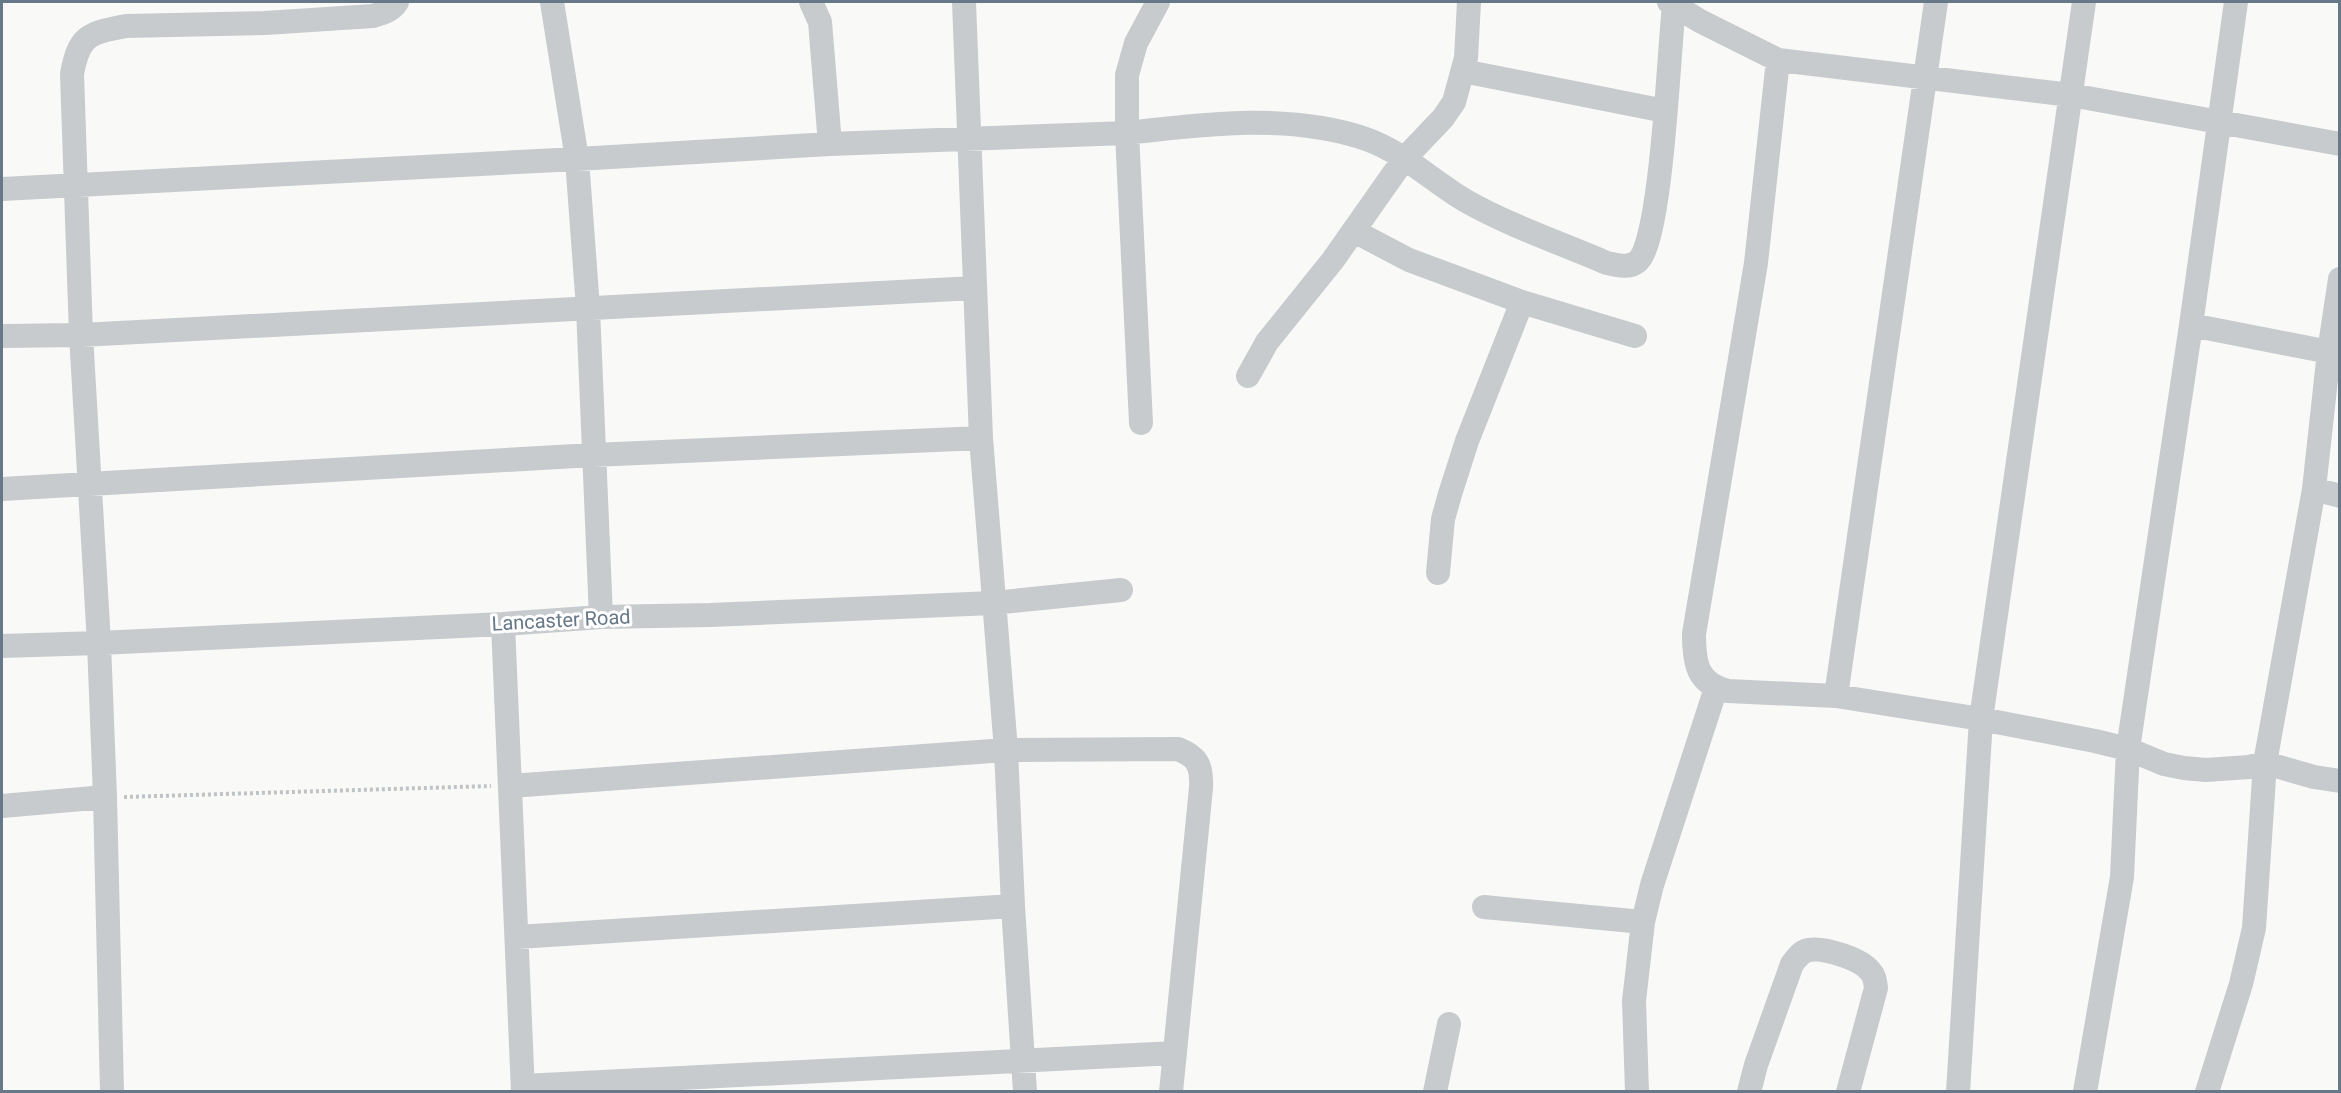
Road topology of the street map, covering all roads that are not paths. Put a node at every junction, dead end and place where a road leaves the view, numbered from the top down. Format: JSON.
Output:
{"nodes":[{"id":1,"x":397,"y":2,"type":"edge"},
{"id":2,"x":552,"y":2,"type":"edge"},
{"id":3,"x":811,"y":2,"type":"edge"},
{"id":4,"x":964,"y":2,"type":"edge"},
{"id":5,"x":1158,"y":2,"type":"edge"},
{"id":6,"x":1469,"y":2,"type":"edge"},
{"id":7,"x":1936,"y":2,"type":"edge"},
{"id":8,"x":2084,"y":2,"type":"edge"},
{"id":9,"x":2236,"y":2,"type":"edge"},
{"id":10,"x":1671,"y":4,"type":"edge"},
{"id":11,"x":1706,"y":11,"type":"edge"},
{"id":12,"x":1778,"y":60,"type":"junction"},
{"id":13,"x":1463,"y":71,"type":"junction"},
{"id":14,"x":1926,"y":78,"type":"junction"},
{"id":15,"x":2071,"y":95,"type":"junction"},
{"id":16,"x":1665,"y":111,"type":"junction"},
{"id":17,"x":2218,"y":121,"type":"junction"},
{"id":18,"x":1127,"y":133,"type":"junction"},
{"id":19,"x":970,"y":138,"type":"junction"},
{"id":20,"x":830,"y":144,"type":"junction"},
{"id":21,"x":2340,"y":144,"type":"edge"},
{"id":22,"x":577,"y":159,"type":"junction"},
{"id":23,"x":1404,"y":159,"type":"junction"},
{"id":24,"x":75,"y":184,"type":"junction"},
{"id":25,"x":2,"y":189,"type":"edge"},
{"id":26,"x":1354,"y":231,"type":"junction"},
{"id":27,"x":2340,"y":279,"type":"edge"},
{"id":28,"x":974,"y":288,"type":"junction"},
{"id":29,"x":1522,"y":302,"type":"junction"},
{"id":30,"x":588,"y":308,"type":"junction"},
{"id":31,"x":2191,"y":326,"type":"junction"},
{"id":32,"x":81,"y":334,"type":"junction"},
{"id":33,"x":2,"y":336,"type":"edge"},
{"id":34,"x":1635,"y":336,"type":"dead end"},
{"id":35,"x":2329,"y":351,"type":"junction"},
{"id":36,"x":1248,"y":376,"type":"dead end"},
{"id":37,"x":1141,"y":423,"type":"dead end"},
{"id":38,"x":981,"y":438,"type":"junction"},
{"id":39,"x":593,"y":455,"type":"junction"},
{"id":40,"x":90,"y":483,"type":"junction"},
{"id":41,"x":2,"y":489,"type":"edge"},
{"id":42,"x":2314,"y":489,"type":"junction"},
{"id":43,"x":2340,"y":496,"type":"edge"},
{"id":44,"x":1438,"y":573,"type":"dead end"},
{"id":45,"x":1121,"y":590,"type":"dead end"},
{"id":46,"x":993,"y":603,"type":"junction"},
{"id":47,"x":601,"y":617,"type":"junction"},
{"id":48,"x":503,"y":624,"type":"junction"},
{"id":49,"x":99,"y":644,"type":"junction"},
{"id":50,"x":2,"y":646,"type":"edge"},
{"id":51,"x":1716,"y":688,"type":"junction"},
{"id":52,"x":1836,"y":696,"type":"junction"},
{"id":53,"x":1981,"y":719,"type":"junction"},
{"id":54,"x":2128,"y":749,"type":"junction"},
{"id":55,"x":1006,"y":750,"type":"junction"},
{"id":56,"x":2265,"y":763,"type":"junction"},
{"id":57,"x":2340,"y":782,"type":"edge"},
{"id":58,"x":510,"y":786,"type":"junction"},
{"id":59,"x":105,"y":797,"type":"junction"},
{"id":60,"x":2,"y":806,"type":"edge"},
{"id":61,"x":1013,"y":906,"type":"junction"},
{"id":62,"x":1484,"y":907,"type":"dead end"},
{"id":63,"x":1643,"y":922,"type":"junction"},
{"id":64,"x":517,"y":937,"type":"junction"},
{"id":65,"x":1449,"y":1024,"type":"dead end"},
{"id":66,"x":1175,"y":1053,"type":"junction"},
{"id":67,"x":1024,"y":1061,"type":"junction"},
{"id":68,"x":523,"y":1089,"type":"edge"},
{"id":69,"x":112,"y":1092,"type":"edge"},
{"id":70,"x":1025,"y":1092,"type":"edge"},
{"id":71,"x":1171,"y":1092,"type":"edge"},
{"id":72,"x":1435,"y":1092,"type":"edge"},
{"id":73,"x":1637,"y":1092,"type":"edge"},
{"id":74,"x":1749,"y":1092,"type":"edge"},
{"id":75,"x":1848,"y":1092,"type":"edge"},
{"id":76,"x":1958,"y":1092,"type":"edge"},
{"id":77,"x":2085,"y":1092,"type":"edge"},
{"id":78,"x":2207,"y":1092,"type":"edge"}],
"edges":[{"from":1,"to":24,"type":"street"},
{"from":2,"to":22,"type":"street"},
{"from":3,"to":20,"type":"street"},
{"from":4,"to":19,"type":"street"},
{"from":5,"to":18,"type":"street"},
{"from":6,"to":13,"type":"street"},
{"from":7,"to":14,"type":"street"},
{"from":8,"to":15,"type":"street"},
{"from":9,"to":17,"type":"street"},
{"from":10,"to":11,"type":"street"},
{"from":10,"to":16,"type":"street"},
{"from":11,"to":12,"type":"street"},
{"from":12,"to":14,"type":"street"},
{"from":12,"to":51,"type":"street"},
{"from":13,"to":16,"type":"street"},
{"from":13,"to":23,"type":"street"},
{"from":14,"to":15,"type":"street"},
{"from":14,"to":52,"type":"street"},
{"from":15,"to":17,"type":"street"},
{"from":15,"to":53,"type":"street"},
{"from":16,"to":23,"type":"street"},
{"from":17,"to":21,"type":"street"},
{"from":17,"to":31,"type":"street"},
{"from":18,"to":19,"type":"street"},
{"from":18,"to":23,"type":"street"},
{"from":18,"to":37,"type":"street"},
{"from":19,"to":20,"type":"street"},
{"from":19,"to":28,"type":"street"},
{"from":20,"to":22,"type":"street"},
{"from":22,"to":24,"type":"street"},
{"from":22,"to":30,"type":"street"},
{"from":23,"to":26,"type":"street"},
{"from":24,"to":25,"type":"street"},
{"from":24,"to":32,"type":"street"},
{"from":26,"to":29,"type":"street"},
{"from":26,"to":36,"type":"street"},
{"from":27,"to":35,"type":"street"},
{"from":28,"to":30,"type":"street"},
{"from":28,"to":38,"type":"street"},
{"from":29,"to":34,"type":"street"},
{"from":29,"to":44,"type":"street"},
{"from":30,"to":32,"type":"street"},
{"from":30,"to":39,"type":"street"},
{"from":31,"to":35,"type":"street"},
{"from":31,"to":54,"type":"street"},
{"from":32,"to":33,"type":"street"},
{"from":32,"to":40,"type":"street"},
{"from":35,"to":42,"type":"street"},
{"from":38,"to":39,"type":"street"},
{"from":38,"to":46,"type":"street"},
{"from":39,"to":40,"type":"street"},
{"from":39,"to":47,"type":"street"},
{"from":40,"to":41,"type":"street"},
{"from":40,"to":49,"type":"street"},
{"from":42,"to":43,"type":"street"},
{"from":42,"to":56,"type":"street"},
{"from":45,"to":46,"type":"street","name":"Lancaster Road"},
{"from":46,"to":47,"type":"street","name":"Lancaster Road"},
{"from":46,"to":55,"type":"street"},
{"from":47,"to":48,"type":"street","name":"Lancaster Road"},
{"from":48,"to":49,"type":"street","name":"Lancaster Road"},
{"from":48,"to":58,"type":"street"},
{"from":49,"to":50,"type":"street","name":"Lancaster Road"},
{"from":49,"to":59,"type":"street"},
{"from":51,"to":52,"type":"street"},
{"from":51,"to":63,"type":"street"},
{"from":52,"to":53,"type":"street"},
{"from":53,"to":54,"type":"street"},
{"from":53,"to":76,"type":"street"},
{"from":54,"to":56,"type":"street"},
{"from":54,"to":77,"type":"street"},
{"from":55,"to":58,"type":"street"},
{"from":55,"to":61,"type":"street"},
{"from":55,"to":66,"type":"street"},
{"from":56,"to":57,"type":"street"},
{"from":56,"to":78,"type":"street"},
{"from":58,"to":64,"type":"street"},
{"from":59,"to":60,"type":"street"},
{"from":59,"to":69,"type":"street"},
{"from":61,"to":64,"type":"street"},
{"from":61,"to":67,"type":"street"},
{"from":62,"to":63,"type":"street"},
{"from":63,"to":73,"type":"street"},
{"from":64,"to":68,"type":"street"},
{"from":65,"to":72,"type":"street"},
{"from":66,"to":67,"type":"street"},
{"from":66,"to":71,"type":"street"},
{"from":67,"to":68,"type":"street"},
{"from":67,"to":70,"type":"street"},
{"from":74,"to":75,"type":"street"}]}
